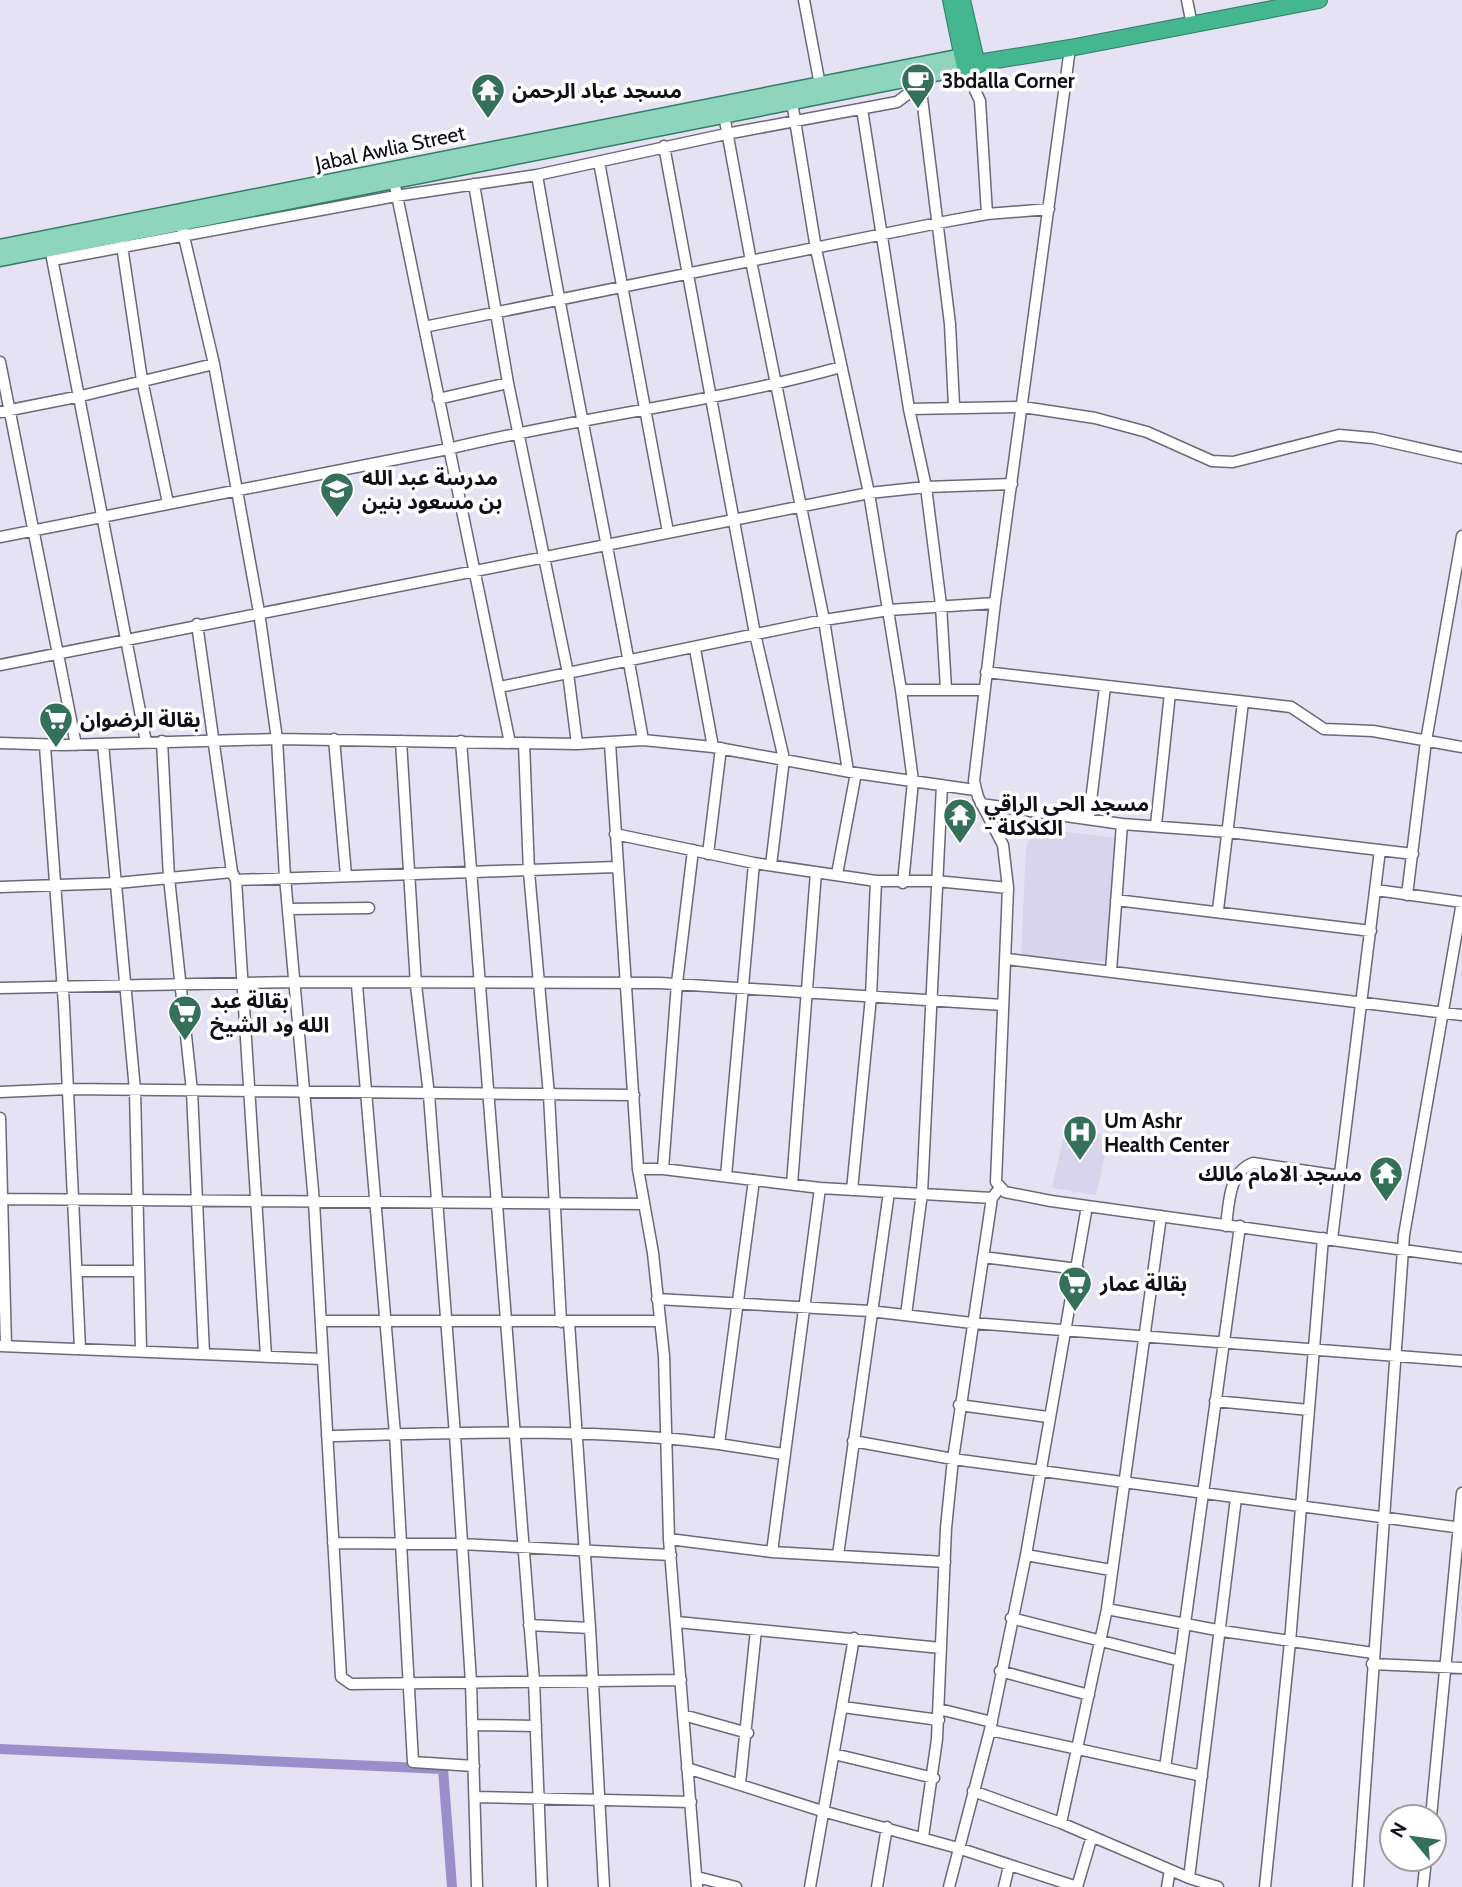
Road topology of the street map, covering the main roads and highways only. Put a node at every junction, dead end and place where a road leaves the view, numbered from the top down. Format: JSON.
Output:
{"nodes":[{"id":1,"x":951,"y":0,"type":"edge"},
{"id":2,"x":962,"y":0,"type":"edge"},
{"id":3,"x":1319,"y":0,"type":"edge"},
{"id":4,"x":970,"y":61,"type":"junction"},
{"id":5,"x":0,"y":247,"type":"edge"},
{"id":6,"x":0,"y":259,"type":"edge"}],
"edges":[{"from":1,"to":4,"type":"highway"},
{"from":2,"to":4,"type":"highway"},
{"from":3,"to":4,"type":"highway"},
{"from":4,"to":5,"type":"main road","name":"Jabal Awlia Street"},
{"from":4,"to":6,"type":"main road","name":"Jabal Awlia Street"}]}
